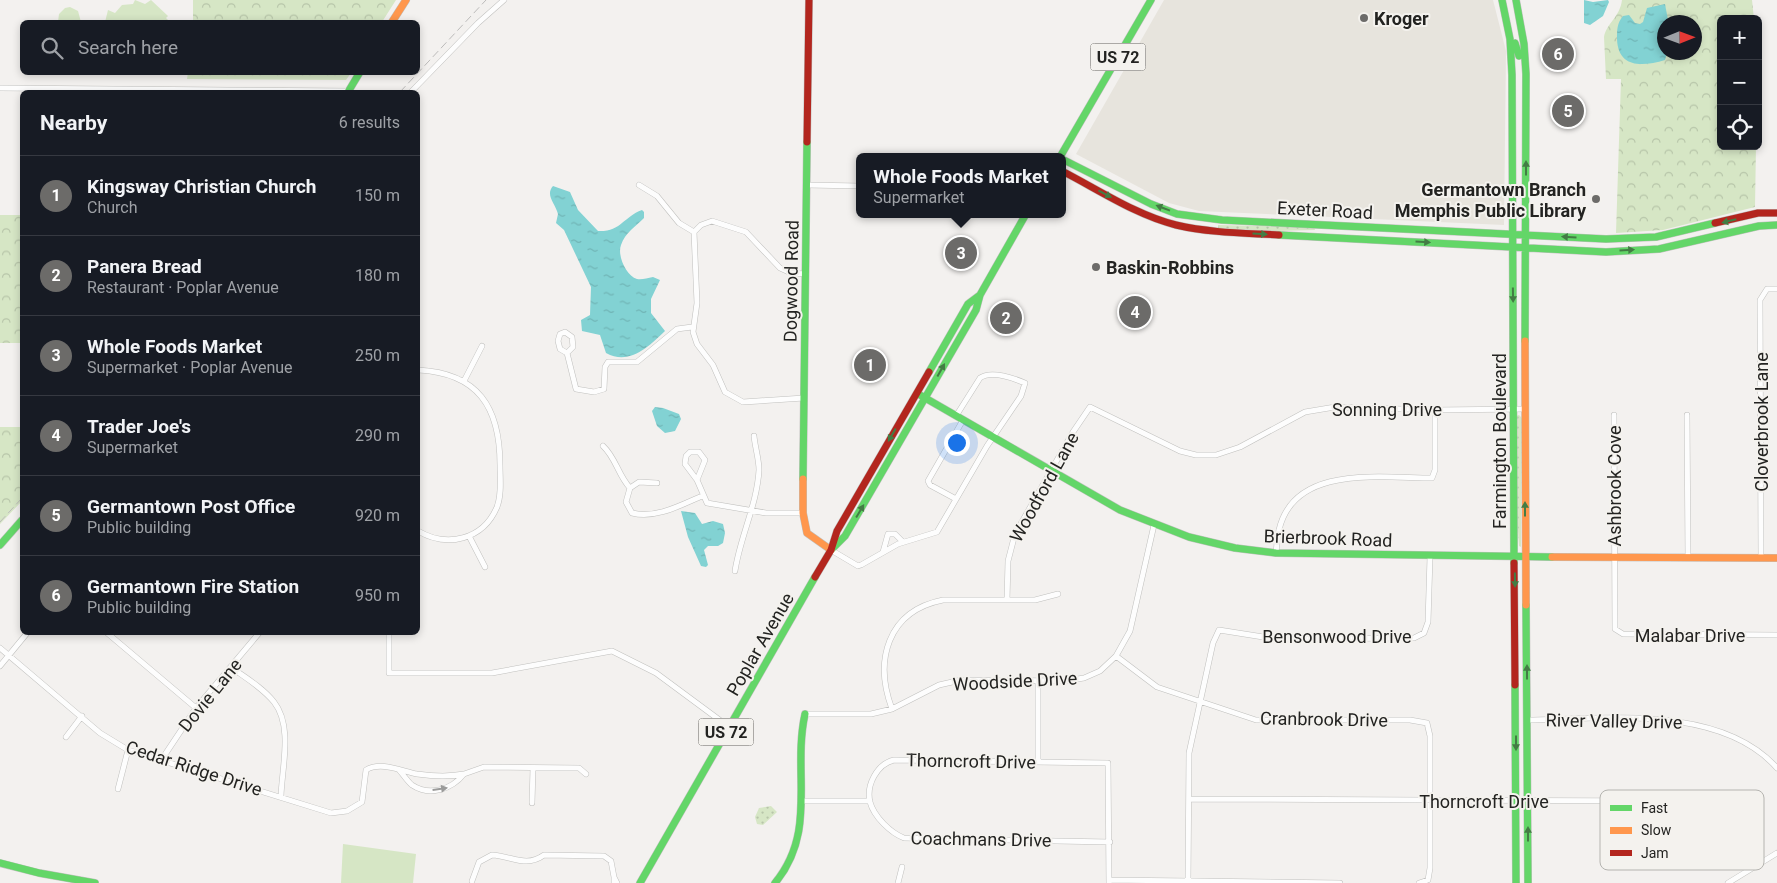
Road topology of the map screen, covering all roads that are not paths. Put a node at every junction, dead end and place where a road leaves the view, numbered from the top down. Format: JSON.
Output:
{"nodes":[{"id":1,"x":406,"y":0,"type":"edge"},
{"id":2,"x":504,"y":0,"type":"edge"},
{"id":3,"x":809,"y":0,"type":"edge"},
{"id":4,"x":1151,"y":0,"type":"edge"},
{"id":5,"x":1502,"y":0,"type":"edge"},
{"id":6,"x":1516,"y":0,"type":"edge"},
{"id":7,"x":393,"y":20,"type":"edge"},
{"id":8,"x":1519,"y":56,"type":"junction"},
{"id":9,"x":358,"y":75,"type":"edge"},
{"id":10,"x":1526,"y":82,"type":"junction"},
{"id":11,"x":0,"y":88,"type":"edge"},
{"id":12,"x":174,"y":90,"type":"edge"},
{"id":13,"x":349,"y":90,"type":"edge"},
{"id":14,"x":413,"y":90,"type":"edge"},
{"id":15,"x":1512,"y":116,"type":"junction"},
{"id":16,"x":1513,"y":135,"type":"junction"},
{"id":17,"x":1526,"y":135,"type":"junction"},
{"id":18,"x":1064,"y":153,"type":"edge"},
{"id":19,"x":1066,"y":161,"type":"edge"},
{"id":20,"x":1066,"y":173,"type":"edge"},
{"id":21,"x":639,"y":185,"type":"dead end"},
{"id":22,"x":808,"y":185,"type":"junction"},
{"id":23,"x":856,"y":186,"type":"edge"},
{"id":24,"x":1777,"y":213,"type":"edge"},
{"id":25,"x":1024,"y":218,"type":"edge"},
{"id":26,"x":1777,"y":225,"type":"edge"},
{"id":27,"x":694,"y":232,"type":"junction"},
{"id":28,"x":1512,"y":234,"type":"junction"},
{"id":29,"x":1526,"y":234,"type":"junction"},
{"id":30,"x":1512,"y":247,"type":"junction"},
{"id":31,"x":1526,"y":247,"type":"junction"},
{"id":32,"x":806,"y":274,"type":"junction"},
{"id":33,"x":1777,"y":289,"type":"edge"},
{"id":34,"x":980,"y":295,"type":"junction"},
{"id":35,"x":692,"y":327,"type":"junction"},
{"id":36,"x":482,"y":346,"type":"dead end"},
{"id":37,"x":567,"y":353,"type":"dead end"},
{"id":38,"x":420,"y":370,"type":"edge"},
{"id":39,"x":464,"y":381,"type":"junction"},
{"id":40,"x":917,"y":393,"type":"junction"},
{"id":41,"x":804,"y":398,"type":"junction"},
{"id":42,"x":926,"y":399,"type":"junction"},
{"id":43,"x":1090,"y":407,"type":"joint"},
{"id":44,"x":1513,"y":409,"type":"junction"},
{"id":45,"x":1525,"y":409,"type":"junction"},
{"id":46,"x":1435,"y":410,"type":"junction"},
{"id":47,"x":1614,"y":415,"type":"dead end"},
{"id":48,"x":1687,"y":415,"type":"dead end"},
{"id":49,"x":960,"y":418,"type":"junction"},
{"id":50,"x":754,"y":436,"type":"dead end"},
{"id":51,"x":993,"y":437,"type":"junction"},
{"id":52,"x":603,"y":446,"type":"dead end"},
{"id":53,"x":1051,"y":471,"type":"junction"},
{"id":54,"x":697,"y":480,"type":"junction"},
{"id":55,"x":657,"y":483,"type":"dead end"},
{"id":56,"x":630,"y":488,"type":"junction"},
{"id":57,"x":702,"y":496,"type":"junction"},
{"id":58,"x":956,"y":499,"type":"junction"},
{"id":59,"x":751,"y":510,"type":"junction"},
{"id":60,"x":803,"y":512,"type":"junction"},
{"id":61,"x":20,"y":522,"type":"edge"},
{"id":62,"x":1154,"y":525,"type":"junction"},
{"id":63,"x":420,"y":532,"type":"edge"},
{"id":64,"x":469,"y":536,"type":"junction"},
{"id":65,"x":903,"y":542,"type":"junction"},
{"id":66,"x":0,"y":545,"type":"edge"},
{"id":67,"x":831,"y":550,"type":"junction"},
{"id":68,"x":883,"y":552,"type":"junction"},
{"id":69,"x":1276,"y":553,"type":"junction"},
{"id":70,"x":1430,"y":557,"type":"junction"},
{"id":71,"x":1515,"y":557,"type":"junction"},
{"id":72,"x":1526,"y":557,"type":"junction"},
{"id":73,"x":1613,"y":558,"type":"junction"},
{"id":74,"x":1688,"y":558,"type":"junction"},
{"id":75,"x":1761,"y":558,"type":"junction"},
{"id":76,"x":1777,"y":558,"type":"edge"},
{"id":77,"x":485,"y":566,"type":"dead end"},
{"id":78,"x":735,"y":571,"type":"dead end"},
{"id":79,"x":1058,"y":594,"type":"dead end"},
{"id":80,"x":1007,"y":600,"type":"junction"},
{"id":81,"x":26,"y":635,"type":"edge"},
{"id":82,"x":110,"y":635,"type":"edge"},
{"id":83,"x":258,"y":635,"type":"edge"},
{"id":84,"x":389,"y":635,"type":"edge"},
{"id":85,"x":1777,"y":635,"type":"edge"},
{"id":86,"x":0,"y":648,"type":"edge"},
{"id":87,"x":9,"y":655,"type":"junction"},
{"id":88,"x":1116,"y":656,"type":"junction"},
{"id":89,"x":0,"y":666,"type":"edge"},
{"id":90,"x":232,"y":668,"type":"junction"},
{"id":91,"x":1038,"y":681,"type":"junction"},
{"id":92,"x":1201,"y":702,"type":"junction"},
{"id":93,"x":196,"y":708,"type":"junction"},
{"id":94,"x":892,"y":709,"type":"junction"},
{"id":95,"x":805,"y":714,"type":"joint"},
{"id":96,"x":82,"y":716,"type":"junction"},
{"id":97,"x":1516,"y":720,"type":"junction"},
{"id":98,"x":1527,"y":720,"type":"junction"},
{"id":99,"x":729,"y":728,"type":"junction"},
{"id":100,"x":66,"y":737,"type":"dead end"},
{"id":101,"x":128,"y":750,"type":"junction"},
{"id":102,"x":162,"y":759,"type":"junction"},
{"id":103,"x":1038,"y":761,"type":"junction"},
{"id":104,"x":532,"y":768,"type":"junction"},
{"id":105,"x":1777,"y":768,"type":"edge"},
{"id":106,"x":399,"y":770,"type":"junction"},
{"id":107,"x":464,"y":774,"type":"junction"},
{"id":108,"x":586,"y":774,"type":"dead end"},
{"id":109,"x":118,"y":789,"type":"dead end"},
{"id":110,"x":280,"y":796,"type":"junction"},
{"id":111,"x":1189,"y":799,"type":"junction"},
{"id":112,"x":1430,"y":800,"type":"junction"},
{"id":113,"x":801,"y":801,"type":"junction"},
{"id":114,"x":870,"y":801,"type":"junction"},
{"id":115,"x":1516,"y":801,"type":"junction"},
{"id":116,"x":1528,"y":801,"type":"junction"},
{"id":117,"x":1600,"y":801,"type":"edge"},
{"id":118,"x":532,"y":803,"type":"dead end"},
{"id":119,"x":1110,"y":842,"type":"junction"},
{"id":120,"x":1777,"y":853,"type":"edge"},
{"id":121,"x":1764,"y":860,"type":"edge"},
{"id":122,"x":0,"y":863,"type":"edge"},
{"id":123,"x":902,"y":868,"type":"dead end"},
{"id":124,"x":1747,"y":870,"type":"edge"},
{"id":125,"x":472,"y":881,"type":"dead end"},
{"id":126,"x":615,"y":881,"type":"edge"},
{"id":127,"x":1109,"y":881,"type":"edge"},
{"id":128,"x":1188,"y":882,"type":"edge"},
{"id":129,"x":1257,"y":882,"type":"edge"},
{"id":130,"x":96,"y":883,"type":"edge"},
{"id":131,"x":640,"y":883,"type":"edge"},
{"id":132,"x":775,"y":883,"type":"edge"},
{"id":133,"x":898,"y":883,"type":"edge"},
{"id":134,"x":1340,"y":883,"type":"edge"},
{"id":135,"x":1419,"y":883,"type":"edge"},
{"id":136,"x":1516,"y":883,"type":"edge"},
{"id":137,"x":1528,"y":883,"type":"edge"},
{"id":138,"x":1728,"y":883,"type":"edge"}],
"edges":[{"from":1,"to":7,"type":"street"},
{"from":2,"to":14,"type":"street"},
{"from":3,"to":22,"type":"street","name":"Dogwood Road"},
{"from":4,"to":18,"type":"street","number":"US 72"},
{"from":5,"to":8,"type":"street","name":"Farmington Boulevard"},
{"from":6,"to":8,"type":"street","name":"Farmington Boulevard"},
{"from":8,"to":10,"type":"street","name":"Farmington Boulevard"},
{"from":8,"to":15,"type":"street","name":"Farmington Boulevard"},
{"from":9,"to":13,"type":"street"},
{"from":10,"to":15,"type":"street"},
{"from":10,"to":17,"type":"street","name":"Farmington Boulevard"},
{"from":11,"to":12,"type":"street"},
{"from":15,"to":16,"type":"street","name":"Farmington Boulevard"},
{"from":16,"to":17,"type":"street"},
{"from":16,"to":28,"type":"street","name":"Farmington Boulevard"},
{"from":29,"to":17,"type":"street","name":"Farmington Boulevard","one_way":true},
{"from":28,"to":19,"type":"street","name":"Exeter Road","one_way":true},
{"from":20,"to":30,"type":"street","name":"Exeter Road","one_way":true},
{"from":21,"to":27,"type":"street"},
{"from":22,"to":23,"type":"street"},
{"from":22,"to":32,"type":"street","name":"Dogwood Road"},
{"from":24,"to":29,"type":"street","name":"Exeter Road","one_way":true},
{"from":25,"to":34,"type":"street","name":"Poplar Avenue","number":"US 72"},
{"from":31,"to":26,"type":"street","name":"Exeter Road","one_way":true},
{"from":27,"to":32,"type":"street"},
{"from":27,"to":35,"type":"street"},
{"from":28,"to":29,"type":"street","name":"Exeter Road"},
{"from":28,"to":30,"type":"street","name":"Farmington Boulevard"},
{"from":29,"to":31,"type":"street","name":"Farmington Boulevard"},
{"from":30,"to":31,"type":"street","name":"Exeter Road"},
{"from":30,"to":44,"type":"street","name":"Farmington Boulevard","one_way":true},
{"from":31,"to":45,"type":"street","name":"Farmington Boulevard"},
{"from":32,"to":41,"type":"street","name":"Dogwood Road"},
{"from":33,"to":75,"type":"street","name":"Cloverbrook Lane"},
{"from":34,"to":40,"type":"street","name":"Poplar Avenue"},
{"from":42,"to":34,"type":"street","name":"Poplar Avenue","number":"US 72","one_way":true},
{"from":35,"to":37,"type":"street"},
{"from":35,"to":41,"type":"street"},
{"from":36,"to":39,"type":"street"},
{"from":38,"to":39,"type":"street"},
{"from":39,"to":64,"type":"street"},
{"from":40,"to":42,"type":"street","name":"Brierbrook Road"},
{"from":40,"to":67,"type":"street","name":"Poplar Avenue","one_way":true},
{"from":41,"to":60,"type":"street","name":"Dogwood Road"},
{"from":42,"to":49,"type":"street","name":"Brierbrook Road"},
{"from":67,"to":42,"type":"street","name":"Poplar Avenue","number":"US 72","one_way":true},
{"from":43,"to":46,"type":"street","name":"Sonning Drive"},
{"from":43,"to":53,"type":"street","name":"Woodford Lane"},
{"from":44,"to":45,"type":"street","name":"Sonning Drive"},
{"from":44,"to":46,"type":"street","name":"Sonning Drive"},
{"from":44,"to":71,"type":"street","name":"Farmington Boulevard"},
{"from":72,"to":45,"type":"street","name":"Farmington Boulevard","one_way":true},
{"from":46,"to":69,"type":"street"},
{"from":47,"to":73,"type":"street","name":"Ashbrook Cove"},
{"from":48,"to":74,"type":"street"},
{"from":49,"to":51,"type":"street","name":"Brierbrook Road"},
{"from":49,"to":51,"type":"street"},
{"from":49,"to":58,"type":"street"},
{"from":50,"to":59,"type":"street"},
{"from":51,"to":53,"type":"street","name":"Brierbrook Road"},
{"from":51,"to":58,"type":"street"},
{"from":52,"to":56,"type":"street"},
{"from":53,"to":62,"type":"street","name":"Brierbrook Road"},
{"from":53,"to":80,"type":"street","name":"Woodford Lane"},
{"from":54,"to":54,"type":"street"},
{"from":54,"to":57,"type":"street"},
{"from":55,"to":56,"type":"street"},
{"from":56,"to":57,"type":"street"},
{"from":57,"to":59,"type":"street"},
{"from":58,"to":65,"type":"street"},
{"from":59,"to":60,"type":"street"},
{"from":59,"to":78,"type":"street"},
{"from":60,"to":67,"type":"street","name":"Dogwood Road"},
{"from":61,"to":66,"type":"street"},
{"from":62,"to":69,"type":"street","name":"Brierbrook Road"},
{"from":62,"to":88,"type":"street","name":"Woodside Drive"},
{"from":63,"to":64,"type":"street"},
{"from":64,"to":77,"type":"street"},
{"from":65,"to":68,"type":"street"},
{"from":65,"to":68,"type":"street"},
{"from":67,"to":68,"type":"street"},
{"from":67,"to":99,"type":"street","name":"Poplar Avenue","number":"US 72"},
{"from":69,"to":70,"type":"street","name":"Brierbrook Road"},
{"from":70,"to":71,"type":"street","name":"Brierbrook Road"},
{"from":70,"to":92,"type":"street","name":"Bensonwood Drive"},
{"from":71,"to":72,"type":"street","name":"Brierbrook Road"},
{"from":71,"to":97,"type":"street","name":"Farmington Boulevard","one_way":true},
{"from":72,"to":73,"type":"street","name":"Brierbrook Road"},
{"from":98,"to":72,"type":"street","name":"Farmington Boulevard","one_way":true},
{"from":73,"to":74,"type":"street","name":"Brierbrook Road"},
{"from":73,"to":85,"type":"street","name":"Malabar Drive"},
{"from":74,"to":75,"type":"street","name":"Brierbrook Road"},
{"from":75,"to":76,"type":"street","name":"Brierbrook Road"},
{"from":79,"to":80,"type":"street"},
{"from":80,"to":94,"type":"street"},
{"from":81,"to":87,"type":"street"},
{"from":82,"to":93,"type":"street"},
{"from":83,"to":90,"type":"street","name":"Dovie Lane"},
{"from":84,"to":99,"type":"street"},
{"from":86,"to":87,"type":"street","name":"Cedar Ridge Drive"},
{"from":87,"to":89,"type":"street"},
{"from":87,"to":96,"type":"street","name":"Cedar Ridge Drive"},
{"from":88,"to":91,"type":"street","name":"Woodside Drive"},
{"from":88,"to":92,"type":"street","name":"Cranbrook Drive"},
{"from":90,"to":93,"type":"street","name":"Dovie Lane"},
{"from":90,"to":110,"type":"street"},
{"from":91,"to":94,"type":"street","name":"Woodside Drive"},
{"from":91,"to":103,"type":"street"},
{"from":92,"to":111,"type":"street"},
{"from":92,"to":112,"type":"street","name":"Cranbrook Drive"},
{"from":93,"to":102,"type":"street","name":"Dovie Lane"},
{"from":94,"to":95,"type":"street","name":"Woodside Drive"},
{"from":95,"to":113,"type":"street"},
{"from":96,"to":100,"type":"street"},
{"from":96,"to":101,"type":"street","name":"Cedar Ridge Drive"},
{"from":97,"to":98,"type":"street"},
{"from":97,"to":115,"type":"street","name":"Farmington Boulevard","one_way":true},
{"from":98,"to":105,"type":"street","name":"River Valley Drive"},
{"from":98,"to":116,"type":"street","name":"Farmington Boulevard"},
{"from":99,"to":131,"type":"street","name":"Poplar Avenue","number":"US 72"},
{"from":101,"to":102,"type":"street","name":"Cedar Ridge Drive"},
{"from":101,"to":109,"type":"street"},
{"from":102,"to":110,"type":"street","name":"Cedar Ridge Drive"},
{"from":103,"to":114,"type":"street","name":"Thorncroft Drive"},
{"from":103,"to":119,"type":"street","name":"Thorncroft Drive"},
{"from":104,"to":107,"type":"street"},
{"from":104,"to":108,"type":"street"},
{"from":104,"to":118,"type":"street"},
{"from":106,"to":107,"type":"street"},
{"from":106,"to":107,"type":"street","one_way":true},
{"from":106,"to":110,"type":"street","name":"Cedar Ridge Drive"},
{"from":111,"to":112,"type":"street","name":"Thorncroft Drive"},
{"from":111,"to":128,"type":"street"},
{"from":112,"to":115,"type":"street","name":"Thorncroft Drive"},
{"from":112,"to":135,"type":"street"},
{"from":113,"to":114,"type":"street"},
{"from":113,"to":132,"type":"street"},
{"from":114,"to":119,"type":"street","name":"Coachmans Drive"},
{"from":115,"to":116,"type":"street","name":"Thorncroft Drive"},
{"from":115,"to":136,"type":"street","name":"Farmington Boulevard"},
{"from":116,"to":117,"type":"street","name":"Thorncroft Drive"},
{"from":137,"to":116,"type":"street","name":"Farmington Boulevard","one_way":true},
{"from":119,"to":127,"type":"street"},
{"from":120,"to":121,"type":"street"},
{"from":122,"to":130,"type":"street"},
{"from":123,"to":133,"type":"street"},
{"from":124,"to":138,"type":"street"},
{"from":125,"to":126,"type":"street"},
{"from":127,"to":128,"type":"street"},
{"from":128,"to":129,"type":"street"},
{"from":129,"to":134,"type":"street"}]}
